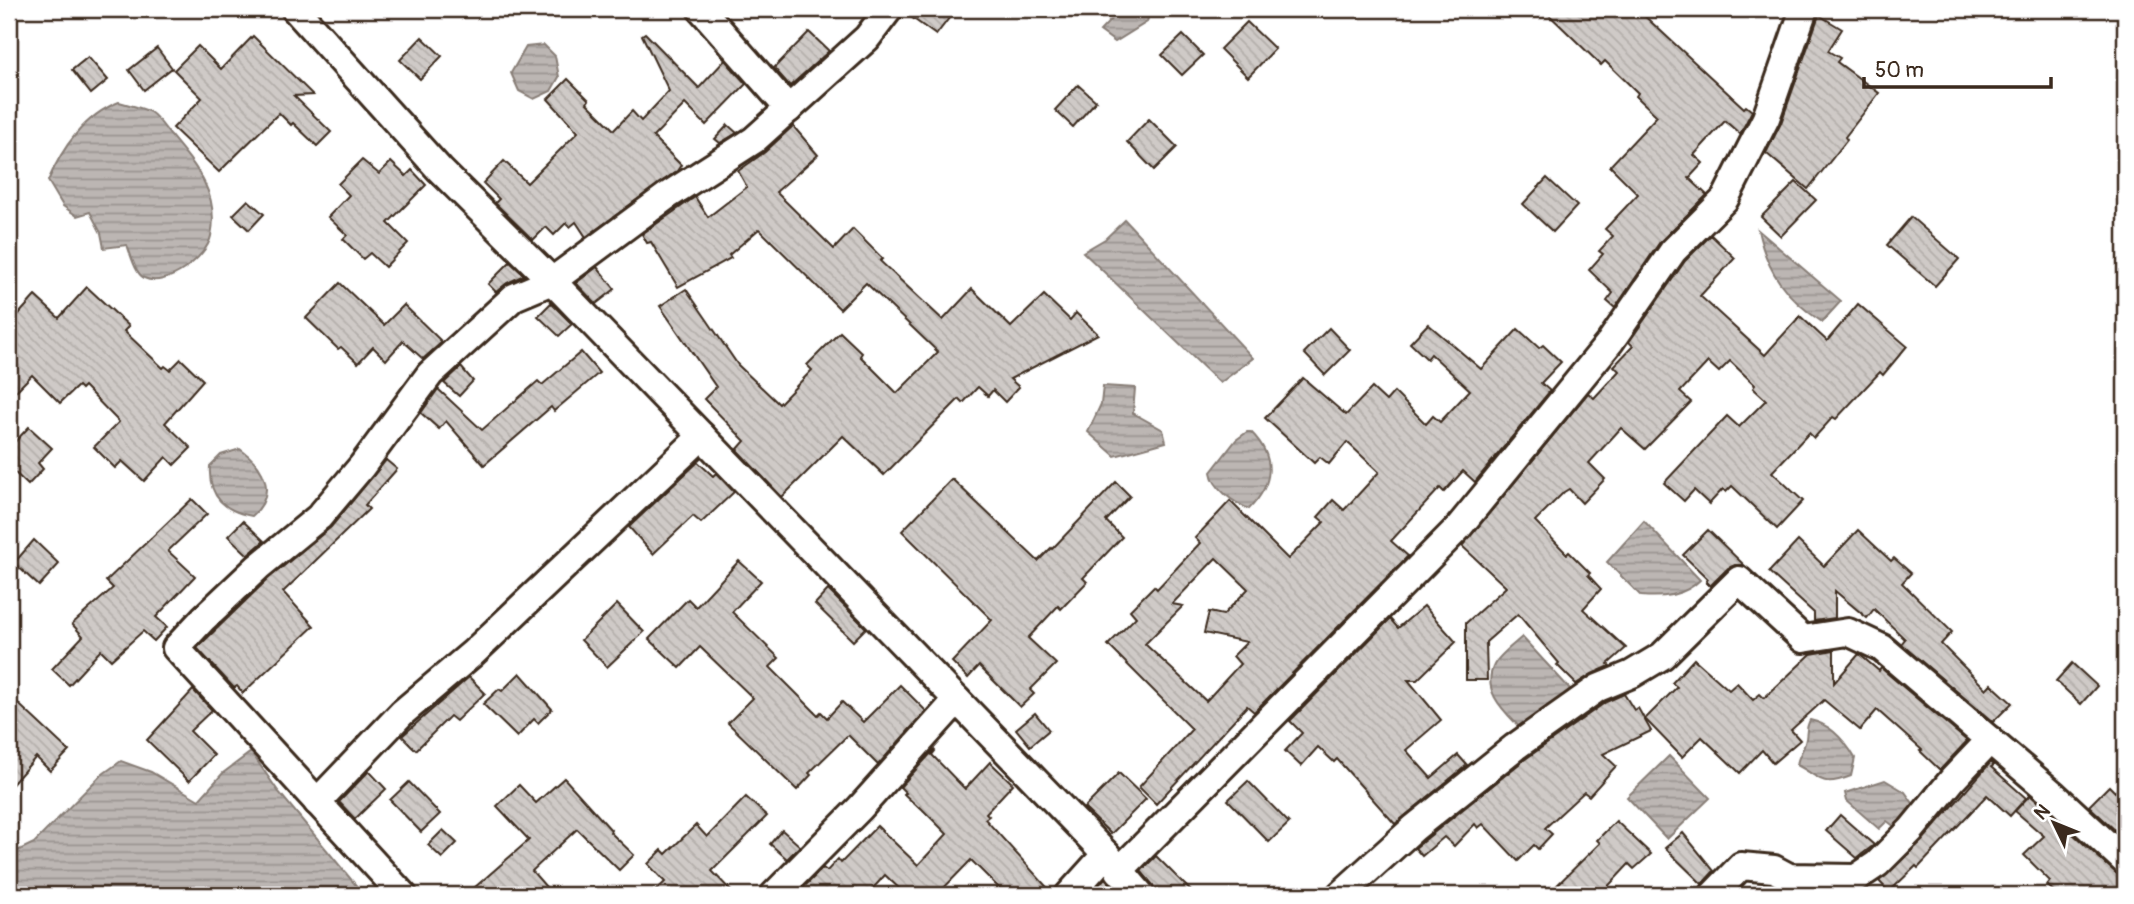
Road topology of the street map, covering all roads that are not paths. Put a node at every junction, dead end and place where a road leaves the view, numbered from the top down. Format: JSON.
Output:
{"nodes":[{"id":1,"x":295,"y":9,"type":"edge"},
{"id":2,"x":701,"y":9,"type":"edge"},
{"id":3,"x":889,"y":9,"type":"edge"},
{"id":4,"x":1804,"y":9,"type":"edge"},
{"id":5,"x":789,"y":109,"type":"junction"},
{"id":6,"x":552,"y":281,"type":"junction"},
{"id":7,"x":702,"y":436,"type":"junction"},
{"id":8,"x":957,"y":700,"type":"junction"},
{"id":9,"x":1990,"y":740,"type":"junction"},
{"id":10,"x":317,"y":802,"type":"junction"},
{"id":11,"x":2125,"y":861,"type":"edge"},
{"id":12,"x":1112,"y":862,"type":"junction"},
{"id":13,"x":403,"y":895,"type":"edge"},
{"id":14,"x":774,"y":895,"type":"edge"},
{"id":15,"x":1069,"y":895,"type":"edge"},
{"id":16,"x":1141,"y":895,"type":"edge"},
{"id":17,"x":1340,"y":895,"type":"edge"},
{"id":18,"x":1713,"y":895,"type":"edge"}],
"edges":[{"from":1,"to":6,"type":"street"},
{"from":2,"to":5,"type":"street"},
{"from":3,"to":5,"type":"street"},
{"from":4,"to":12,"type":"street"},
{"from":5,"to":6,"type":"street"},
{"from":6,"to":7,"type":"street"},
{"from":6,"to":10,"type":"street"},
{"from":7,"to":8,"type":"street"},
{"from":7,"to":10,"type":"street"},
{"from":8,"to":12,"type":"street"},
{"from":8,"to":14,"type":"street"},
{"from":9,"to":11,"type":"street"},
{"from":9,"to":17,"type":"street"},
{"from":9,"to":18,"type":"street"},
{"from":10,"to":13,"type":"street"},
{"from":12,"to":15,"type":"street"},
{"from":12,"to":16,"type":"street"}]}
